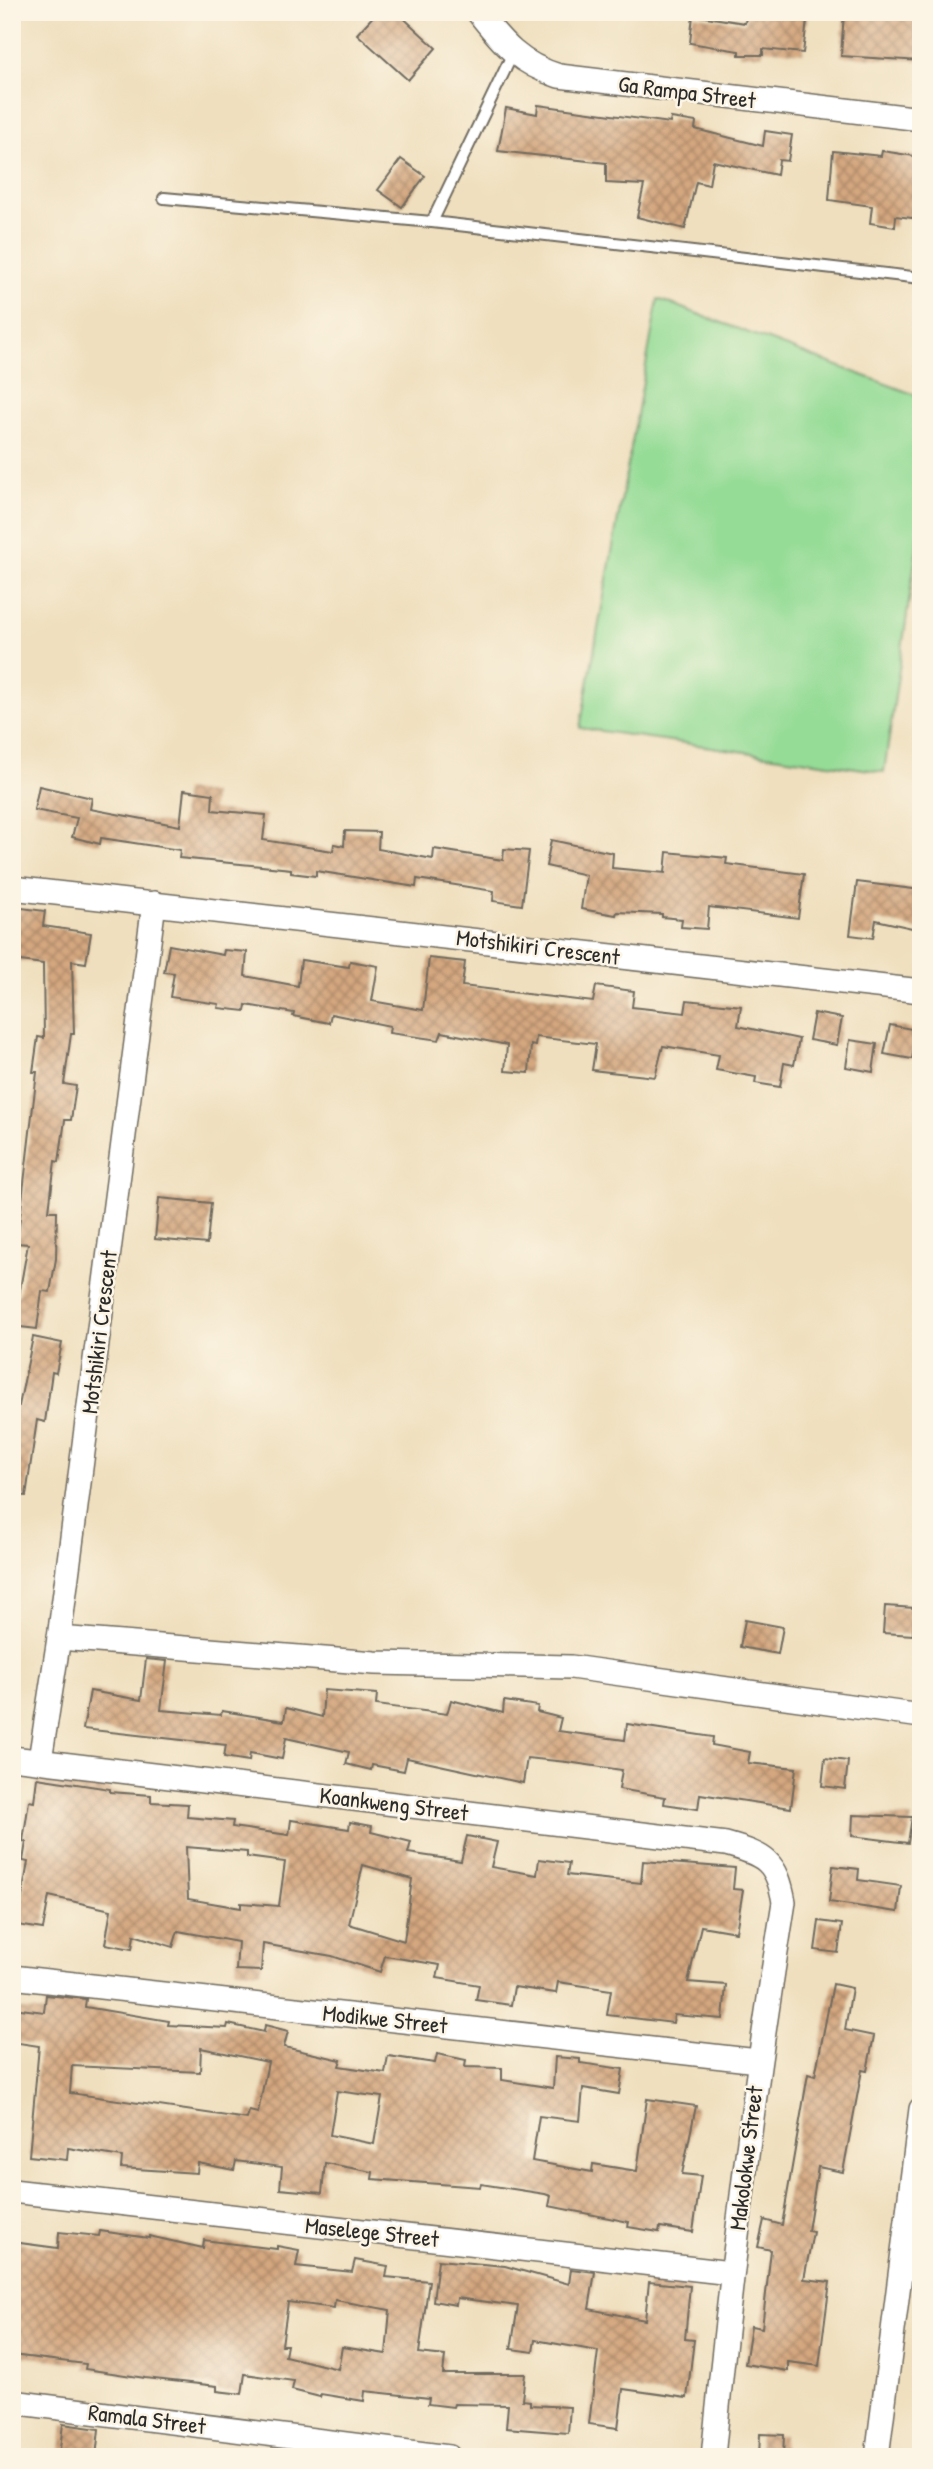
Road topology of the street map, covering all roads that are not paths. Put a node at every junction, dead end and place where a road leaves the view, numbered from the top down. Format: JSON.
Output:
{"nodes":[{"id":1,"x":478,"y":12,"type":"edge"},
{"id":2,"x":513,"y":53,"type":"junction"},
{"id":3,"x":921,"y":119,"type":"edge"},
{"id":4,"x":164,"y":198,"type":"dead end"},
{"id":5,"x":432,"y":222,"type":"junction"},
{"id":6,"x":921,"y":278,"type":"edge"},
{"id":7,"x":12,"y":888,"type":"edge"},
{"id":8,"x":154,"y":903,"type":"junction"},
{"id":9,"x":921,"y":991,"type":"edge"},
{"id":10,"x":59,"y":1638,"type":"junction"},
{"id":11,"x":921,"y":1716,"type":"edge"},
{"id":12,"x":12,"y":1758,"type":"edge"},
{"id":13,"x":40,"y":1760,"type":"junction"},
{"id":14,"x":771,"y":1863,"type":"joint"},
{"id":15,"x":12,"y":1977,"type":"edge"},
{"id":16,"x":758,"y":2061,"type":"junction"},
{"id":17,"x":921,"y":2109,"type":"edge"},
{"id":18,"x":12,"y":2191,"type":"edge"},
{"id":19,"x":731,"y":2273,"type":"junction"},
{"id":20,"x":12,"y":2402,"type":"edge"},
{"id":21,"x":449,"y":2457,"type":"edge"},
{"id":22,"x":713,"y":2457,"type":"edge"},
{"id":23,"x":877,"y":2457,"type":"edge"}],
"edges":[{"from":1,"to":2,"type":"street","name":"Ga Rampa Street"},
{"from":2,"to":3,"type":"street","name":"Ga Rampa Street"},
{"from":2,"to":5,"type":"lane"},
{"from":4,"to":5,"type":"lane"},
{"from":5,"to":6,"type":"lane"},
{"from":7,"to":8,"type":"street","name":"Motshikiri Crescent"},
{"from":8,"to":9,"type":"street","name":"Motshikiri Crescent"},
{"from":8,"to":10,"type":"street","name":"Motshikiri Crescent"},
{"from":10,"to":11,"type":"street"},
{"from":10,"to":13,"type":"street","name":"Motshikiri Crescent"},
{"from":12,"to":13,"type":"street","name":"Koankweng Street"},
{"from":13,"to":14,"type":"street","name":"Koankweng Street"},
{"from":14,"to":16,"type":"street","name":"Makolokwe Street"},
{"from":15,"to":16,"type":"street","name":"Modikwe Street"},
{"from":16,"to":19,"type":"street","name":"Makolokwe Street"},
{"from":17,"to":23,"type":"street"},
{"from":18,"to":19,"type":"street","name":"Maselege Street"},
{"from":19,"to":22,"type":"street","name":"Makolokwe Street"},
{"from":20,"to":21,"type":"street","name":"Ramala Street"}]}
